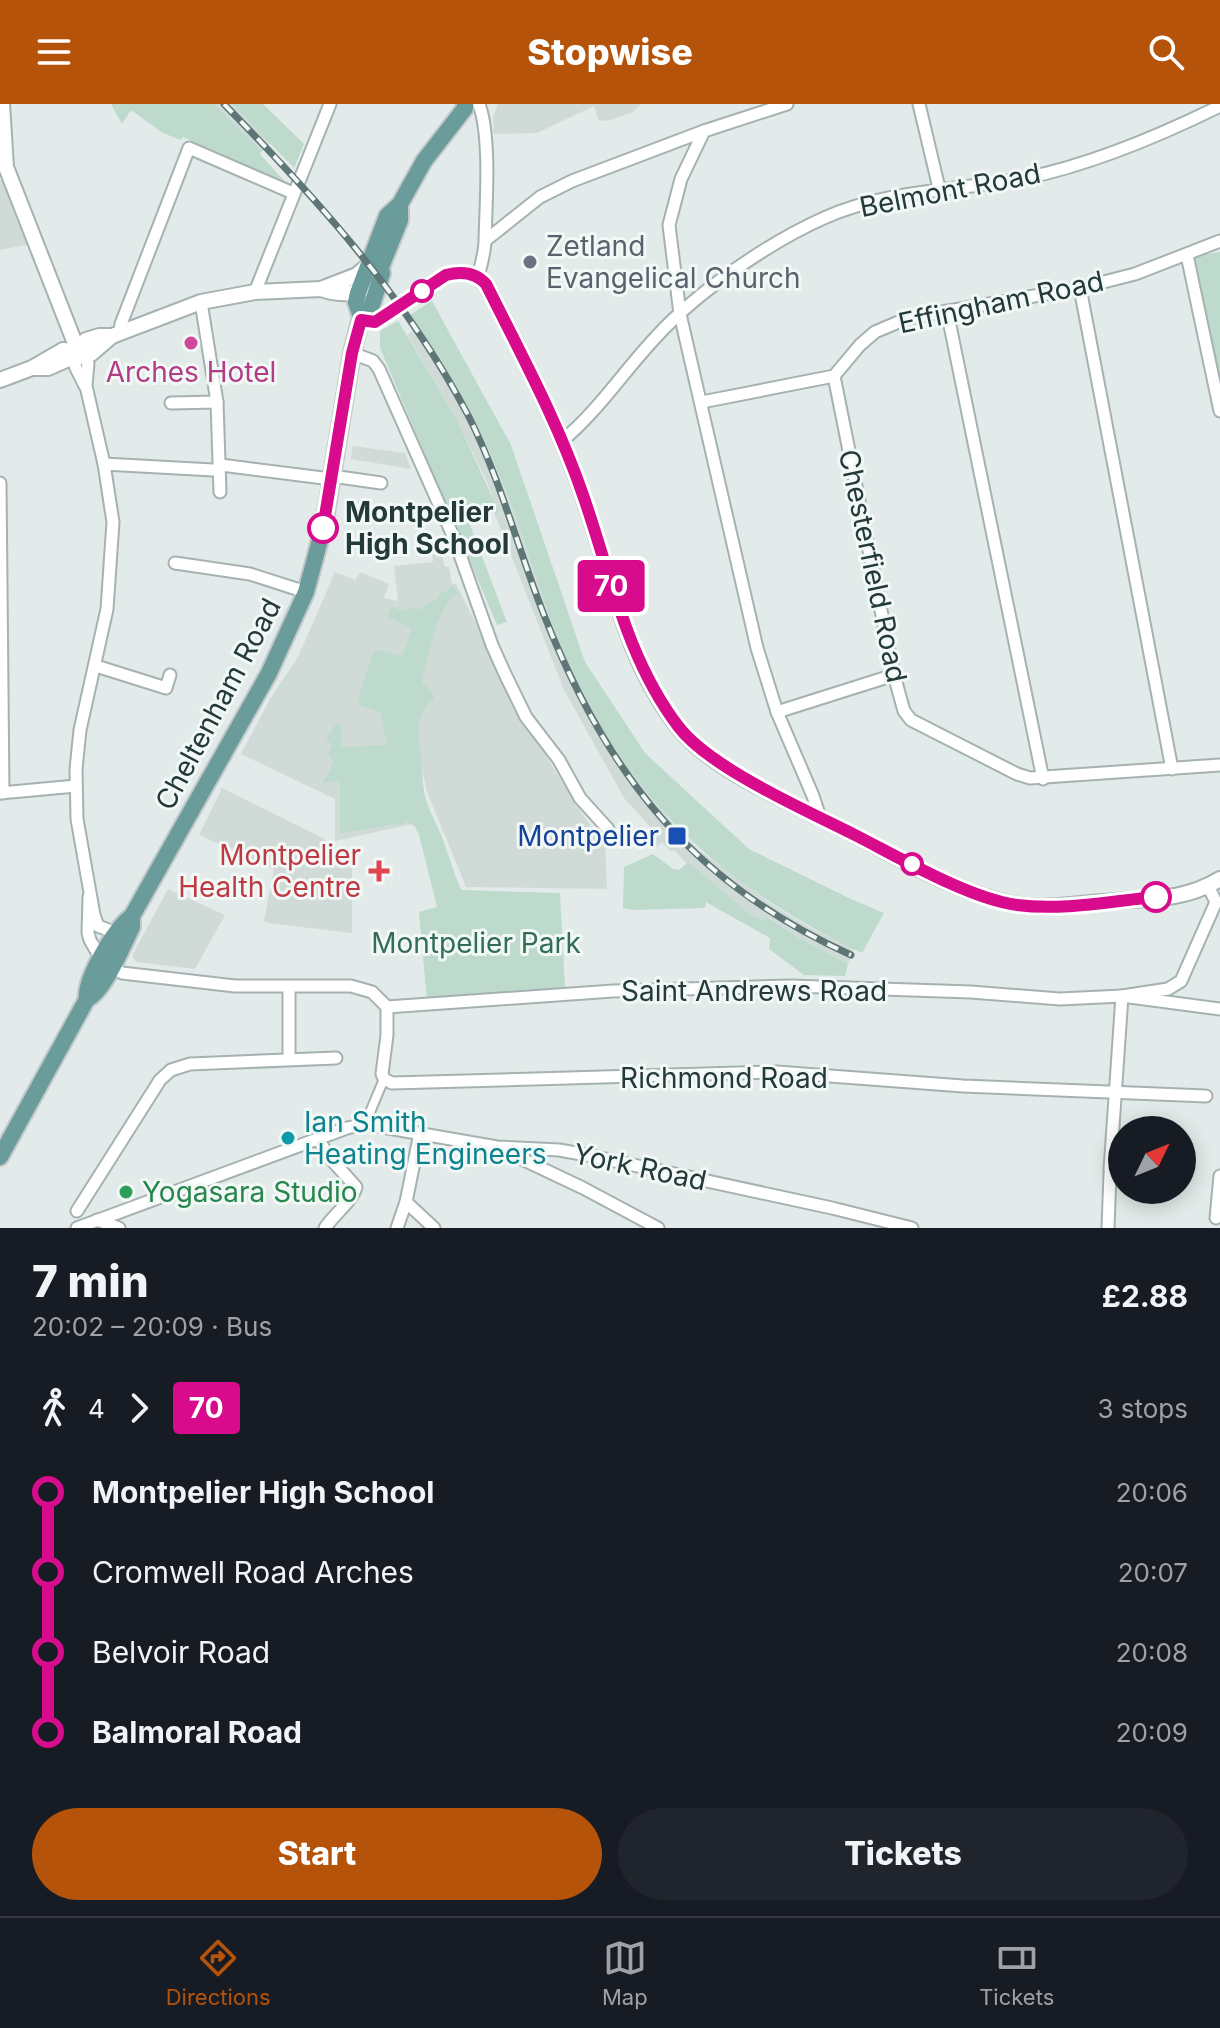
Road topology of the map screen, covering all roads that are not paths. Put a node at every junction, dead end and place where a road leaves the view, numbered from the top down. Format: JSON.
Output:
{"nodes":[{"id":1,"x":2,"y":104,"type":"edge"},
{"id":2,"x":330,"y":104,"type":"edge"},
{"id":3,"x":787,"y":104,"type":"edge"},
{"id":4,"x":919,"y":104,"type":"edge"},
{"id":5,"x":472,"y":105,"type":"edge"},
{"id":6,"x":1220,"y":106,"type":"edge"},
{"id":7,"x":704,"y":131,"type":"junction"},
{"id":8,"x":3,"y":167,"type":"edge"},
{"id":9,"x":939,"y":188,"type":"junction"},
{"id":10,"x":293,"y":193,"type":"junction"},
{"id":11,"x":486,"y":240,"type":"junction"},
{"id":12,"x":1220,"y":241,"type":"edge"},
{"id":13,"x":1187,"y":255,"type":"junction"},
{"id":14,"x":374,"y":267,"type":"junction"},
{"id":15,"x":478,"y":277,"type":"junction"},
{"id":16,"x":1080,"y":288,"type":"junction"},
{"id":17,"x":321,"y":289,"type":"junction"},
{"id":18,"x":255,"y":292,"type":"junction"},
{"id":19,"x":358,"y":293,"type":"junction"},
{"id":20,"x":201,"y":302,"type":"junction"},
{"id":21,"x":947,"y":311,"type":"junction"},
{"id":22,"x":680,"y":314,"type":"junction"},
{"id":23,"x":361,"y":319,"type":"junction"},
{"id":24,"x":116,"y":334,"type":"junction"},
{"id":25,"x":78,"y":351,"type":"junction"},
{"id":26,"x":352,"y":353,"type":"junction"},
{"id":27,"x":834,"y":376,"type":"junction"},
{"id":28,"x":0,"y":380,"type":"edge"},
{"id":29,"x":217,"y":402,"type":"junction"},
{"id":30,"x":702,"y":402,"type":"junction"},
{"id":31,"x":171,"y":403,"type":"dead end"},
{"id":32,"x":1220,"y":411,"type":"edge"},
{"id":33,"x":562,"y":441,"type":"junction"},
{"id":34,"x":104,"y":464,"type":"junction"},
{"id":35,"x":217,"y":467,"type":"junction"},
{"id":36,"x":332,"y":477,"type":"junction"},
{"id":37,"x":0,"y":483,"type":"edge"},
{"id":38,"x":381,"y":483,"type":"dead end"},
{"id":39,"x":220,"y":492,"type":"dead end"},
{"id":40,"x":175,"y":563,"type":"dead end"},
{"id":41,"x":306,"y":592,"type":"junction"},
{"id":42,"x":96,"y":666,"type":"junction"},
{"id":43,"x":170,"y":675,"type":"dead end"},
{"id":44,"x":894,"y":675,"type":"junction"},
{"id":45,"x":777,"y":712,"type":"junction"},
{"id":46,"x":1220,"y":765,"type":"edge"},
{"id":47,"x":1172,"y":769,"type":"junction"},
{"id":48,"x":1043,"y":779,"type":"junction"},
{"id":49,"x":76,"y":786,"type":"junction"},
{"id":50,"x":1,"y":793,"type":"edge"},
{"id":51,"x":820,"y":817,"type":"junction"},
{"id":52,"x":608,"y":829,"type":"dead end"},
{"id":53,"x":1216,"y":882,"type":"edge"},
{"id":54,"x":89,"y":897,"type":"junction"},
{"id":55,"x":132,"y":916,"type":"junction"},
{"id":56,"x":116,"y":933,"type":"junction"},
{"id":57,"x":106,"y":963,"type":"junction"},
{"id":58,"x":289,"y":987,"type":"junction"},
{"id":59,"x":1122,"y":996,"type":"junction"},
{"id":60,"x":387,"y":1007,"type":"junction"},
{"id":61,"x":1220,"y":1009,"type":"edge"},
{"id":62,"x":336,"y":1058,"type":"dead end"},
{"id":63,"x":289,"y":1059,"type":"junction"},
{"id":64,"x":384,"y":1079,"type":"junction"},
{"id":65,"x":1113,"y":1092,"type":"junction"},
{"id":66,"x":1206,"y":1096,"type":"dead end"},
{"id":67,"x":365,"y":1124,"type":"junction"},
{"id":68,"x":420,"y":1133,"type":"junction"},
{"id":69,"x":318,"y":1139,"type":"junction"},
{"id":70,"x":497,"y":1147,"type":"junction"},
{"id":71,"x":0,"y":1157,"type":"edge"},
{"id":72,"x":1220,"y":1176,"type":"edge"},
{"id":73,"x":406,"y":1202,"type":"junction"},
{"id":74,"x":77,"y":1211,"type":"dead end"},
{"id":75,"x":1218,"y":1216,"type":"edge"},
{"id":76,"x":97,"y":1220,"type":"junction"},
{"id":77,"x":889,"y":1225,"type":"edge"},
{"id":78,"x":77,"y":1228,"type":"edge"},
{"id":79,"x":119,"y":1228,"type":"edge"},
{"id":80,"x":325,"y":1228,"type":"edge"},
{"id":81,"x":397,"y":1228,"type":"edge"},
{"id":82,"x":434,"y":1228,"type":"edge"},
{"id":83,"x":658,"y":1228,"type":"edge"},
{"id":84,"x":912,"y":1228,"type":"edge"},
{"id":85,"x":1108,"y":1228,"type":"edge"},
{"id":86,"x":1204,"y":1228,"type":"edge"}],
"edges":[{"from":1,"to":8,"type":"street"},
{"from":2,"to":10,"type":"street"},
{"from":3,"to":7,"type":"street"},
{"from":4,"to":9,"type":"street"},
{"from":5,"to":11,"type":"street"},
{"from":5,"to":14,"type":"main road","name":"Cheltenham Road"},
{"from":6,"to":9,"type":"street","name":"Belmont Road"},
{"from":7,"to":11,"type":"street"},
{"from":7,"to":22,"type":"street"},
{"from":8,"to":25,"type":"street"},
{"from":9,"to":22,"type":"street","name":"Belmont Road"},
{"from":10,"to":18,"type":"street"},
{"from":10,"to":24,"type":"street"},
{"from":11,"to":15,"type":"street"},
{"from":12,"to":13,"type":"street","name":"Effingham Road"},
{"from":13,"to":16,"type":"street","name":"Effingham Road"},
{"from":13,"to":32,"type":"street"},
{"from":14,"to":17,"type":"street"},
{"from":14,"to":19,"type":"main road","name":"Cheltenham Road"},
{"from":14,"to":23,"type":"main road","name":"Cheltenham Road"},
{"from":15,"to":23,"type":"street"},
{"from":15,"to":33,"type":"street"},
{"from":16,"to":21,"type":"street","name":"Effingham Road"},
{"from":16,"to":47,"type":"street"},
{"from":17,"to":18,"type":"street"},
{"from":17,"to":19,"type":"street"},
{"from":18,"to":20,"type":"street"},
{"from":19,"to":23,"type":"main road","name":"Cheltenham Road"},
{"from":20,"to":24,"type":"street"},
{"from":20,"to":29,"type":"street"},
{"from":21,"to":27,"type":"street","name":"Effingham Road"},
{"from":21,"to":48,"type":"street"},
{"from":22,"to":30,"type":"street"},
{"from":22,"to":33,"type":"street","name":"Belmont Road"},
{"from":23,"to":26,"type":"main road","name":"Cheltenham Road"},
{"from":24,"to":25,"type":"street"},
{"from":25,"to":28,"type":"street"},
{"from":25,"to":34,"type":"street"},
{"from":26,"to":36,"type":"main road","name":"Cheltenham Road"},
{"from":26,"to":52,"type":"street"},
{"from":27,"to":30,"type":"street"},
{"from":27,"to":44,"type":"street","name":"Chesterfield Road"},
{"from":29,"to":31,"type":"street"},
{"from":29,"to":35,"type":"street"},
{"from":30,"to":45,"type":"street"},
{"from":33,"to":51,"type":"street"},
{"from":34,"to":35,"type":"street"},
{"from":34,"to":42,"type":"street"},
{"from":35,"to":36,"type":"street"},
{"from":35,"to":39,"type":"street"},
{"from":36,"to":38,"type":"street"},
{"from":36,"to":41,"type":"main road","name":"Cheltenham Road"},
{"from":37,"to":50,"type":"street"},
{"from":40,"to":41,"type":"street"},
{"from":41,"to":55,"type":"main road","name":"Cheltenham Road"},
{"from":42,"to":43,"type":"street"},
{"from":42,"to":49,"type":"street"},
{"from":44,"to":45,"type":"street"},
{"from":44,"to":48,"type":"street","name":"Chesterfield Road"},
{"from":45,"to":51,"type":"street"},
{"from":46,"to":47,"type":"street","name":"Chesterfield Road"},
{"from":47,"to":48,"type":"street","name":"Chesterfield Road"},
{"from":49,"to":50,"type":"street"},
{"from":49,"to":54,"type":"street"},
{"from":51,"to":53,"type":"street"},
{"from":53,"to":59,"type":"street","name":"Saint Andrews Road"},
{"from":54,"to":56,"type":"street"},
{"from":54,"to":57,"type":"street"},
{"from":55,"to":56,"type":"main road","name":"Cheltenham Road"},
{"from":55,"to":57,"type":"main road","name":"Cheltenham Road"},
{"from":56,"to":57,"type":"main road","name":"Cheltenham Road"},
{"from":57,"to":58,"type":"street"},
{"from":57,"to":71,"type":"main road","name":"Cheltenham Road"},
{"from":58,"to":60,"type":"street"},
{"from":58,"to":63,"type":"street"},
{"from":59,"to":60,"type":"street","name":"Saint Andrews Road"},
{"from":59,"to":61,"type":"street","name":"Saint Andrews Road"},
{"from":59,"to":65,"type":"street"},
{"from":60,"to":64,"type":"street"},
{"from":62,"to":63,"type":"street"},
{"from":63,"to":74,"type":"street"},
{"from":64,"to":65,"type":"street","name":"Richmond Road"},
{"from":64,"to":67,"type":"street"},
{"from":65,"to":66,"type":"street","name":"Richmond Road"},
{"from":65,"to":85,"type":"street"},
{"from":67,"to":68,"type":"street","name":"York Road"},
{"from":67,"to":69,"type":"street"},
{"from":68,"to":70,"type":"street","name":"York Road"},
{"from":68,"to":73,"type":"street"},
{"from":69,"to":76,"type":"street"},
{"from":69,"to":80,"type":"street"},
{"from":70,"to":77,"type":"street","name":"York Road"},
{"from":70,"to":83,"type":"street"},
{"from":72,"to":75,"type":"street"},
{"from":73,"to":81,"type":"street"},
{"from":73,"to":82,"type":"street"},
{"from":75,"to":86,"type":"street"},
{"from":76,"to":78,"type":"street"},
{"from":76,"to":79,"type":"street"},
{"from":77,"to":84,"type":"street","name":"York Road"}]}
